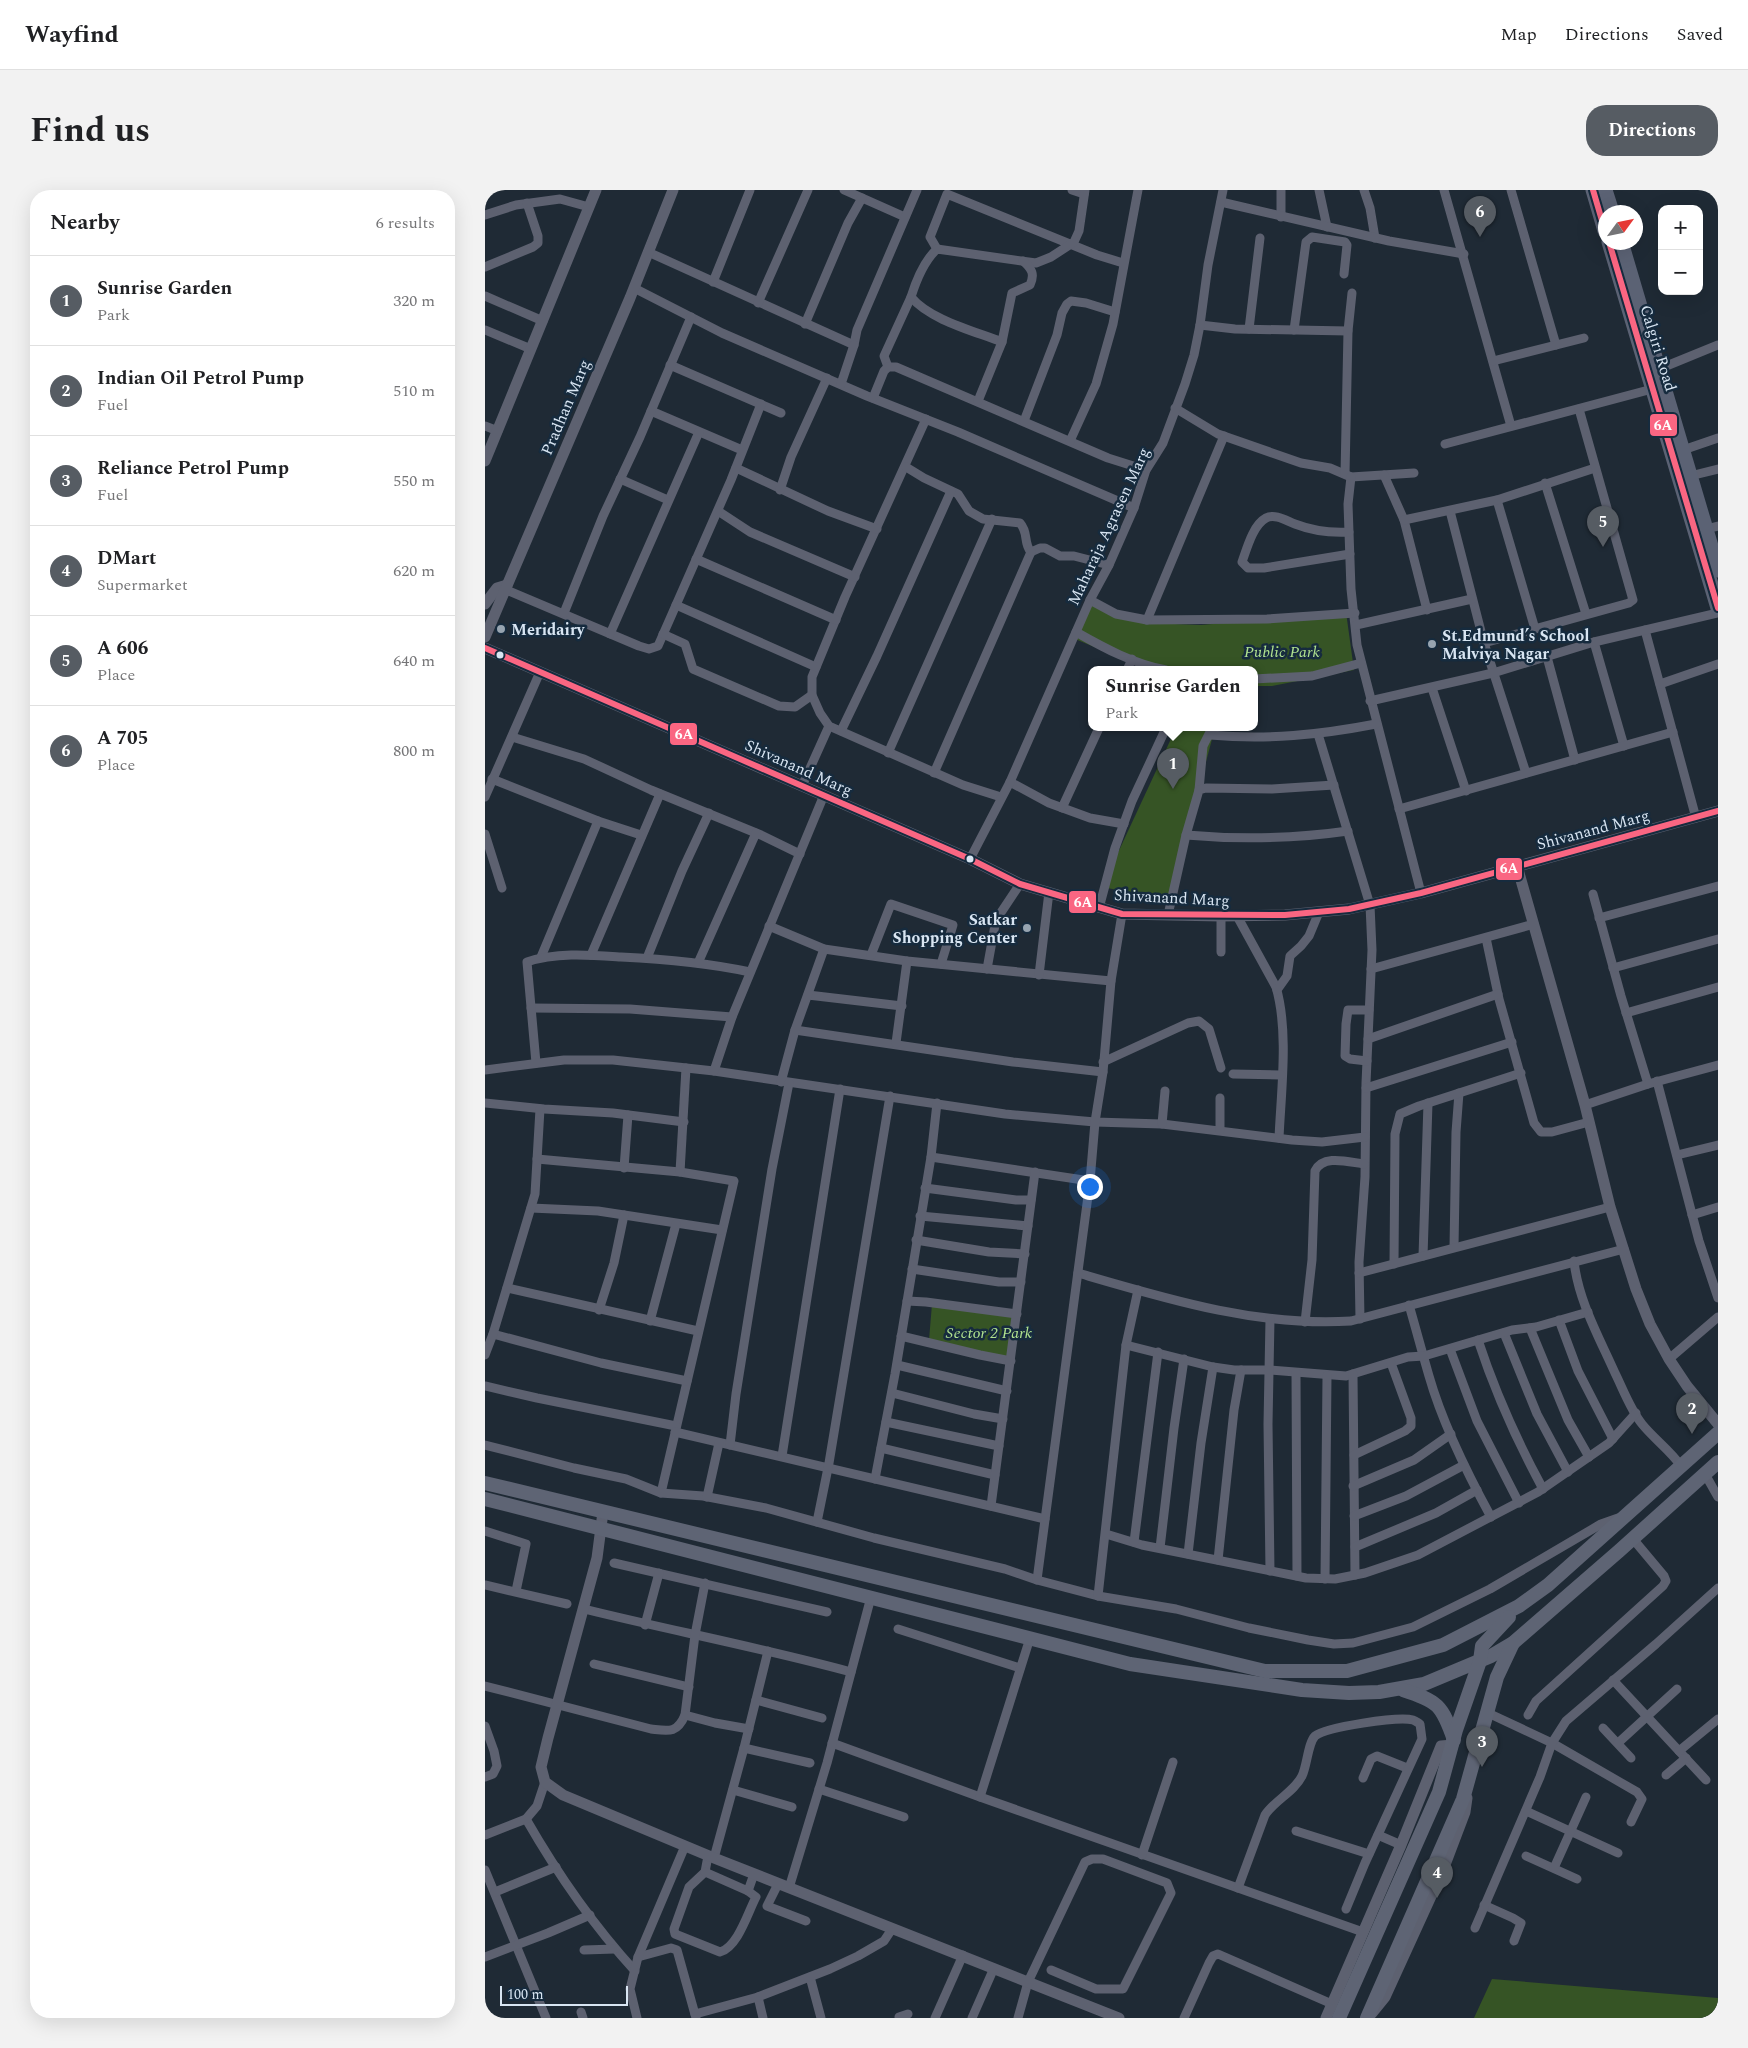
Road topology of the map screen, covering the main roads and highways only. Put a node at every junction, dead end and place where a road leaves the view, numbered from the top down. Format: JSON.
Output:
{"nodes":[{"id":1,"x":1593,"y":190,"type":"edge"},
{"id":2,"x":1605,"y":190,"type":"edge"},
{"id":3,"x":1610,"y":205,"type":"edge"},
{"id":4,"x":1598,"y":207,"type":"edge"},
{"id":5,"x":1612,"y":250,"type":"edge"},
{"id":6,"x":1623,"y":250,"type":"edge"},
{"id":7,"x":1659,"y":388,"type":"junction"},
{"id":8,"x":1712,"y":527,"type":"edge"},
{"id":9,"x":1718,"y":570,"type":"edge"},
{"id":10,"x":1718,"y":608,"type":"edge"},
{"id":11,"x":1718,"y":1433,"type":"edge"},
{"id":12,"x":1718,"y":1462,"type":"edge"},
{"id":13,"x":485,"y":1484,"type":"edge"},
{"id":14,"x":485,"y":1499,"type":"edge"},
{"id":15,"x":1519,"y":1606,"type":"junction"},
{"id":16,"x":1459,"y":1638,"type":"junction"},
{"id":17,"x":1513,"y":1643,"type":"junction"},
{"id":18,"x":1484,"y":1654,"type":"junction"},
{"id":19,"x":1497,"y":1677,"type":"junction"},
{"id":20,"x":1400,"y":1689,"type":"junction"},
{"id":21,"x":1453,"y":1743,"type":"junction"},
{"id":22,"x":1439,"y":1792,"type":"junction"},
{"id":23,"x":1463,"y":1799,"type":"junction"},
{"id":24,"x":1339,"y":2018,"type":"edge"},
{"id":25,"x":1367,"y":2018,"type":"edge"}],
"edges":[{"from":1,"to":4,"type":"main road"},
{"from":2,"to":3,"type":"main road"},
{"from":5,"to":7,"type":"main road","name":"Calgiri Road"},
{"from":6,"to":7,"type":"main road","name":"Calgiri Road"},
{"from":7,"to":8,"type":"main road","name":"Calgiri Road"},
{"from":7,"to":10,"type":"main road","name":"Calgiri Road"},
{"from":8,"to":9,"type":"main road","name":"Calgiri Road"},
{"from":11,"to":15,"type":"main road"},
{"from":12,"to":17,"type":"main road"},
{"from":13,"to":16,"type":"main road"},
{"from":14,"to":20,"type":"main road"},
{"from":15,"to":16,"type":"main road"},
{"from":15,"to":18,"type":"main road"},
{"from":16,"to":18,"type":"main road"},
{"from":17,"to":18,"type":"main road"},
{"from":17,"to":19,"type":"main road"},
{"from":18,"to":19,"type":"main road"},
{"from":18,"to":20,"type":"main road"},
{"from":18,"to":21,"type":"main road"},
{"from":19,"to":23,"type":"main road"},
{"from":20,"to":21,"type":"main road"},
{"from":21,"to":22,"type":"main road"},
{"from":22,"to":23,"type":"main road"},
{"from":22,"to":24,"type":"main road"},
{"from":23,"to":25,"type":"main road"}]}
